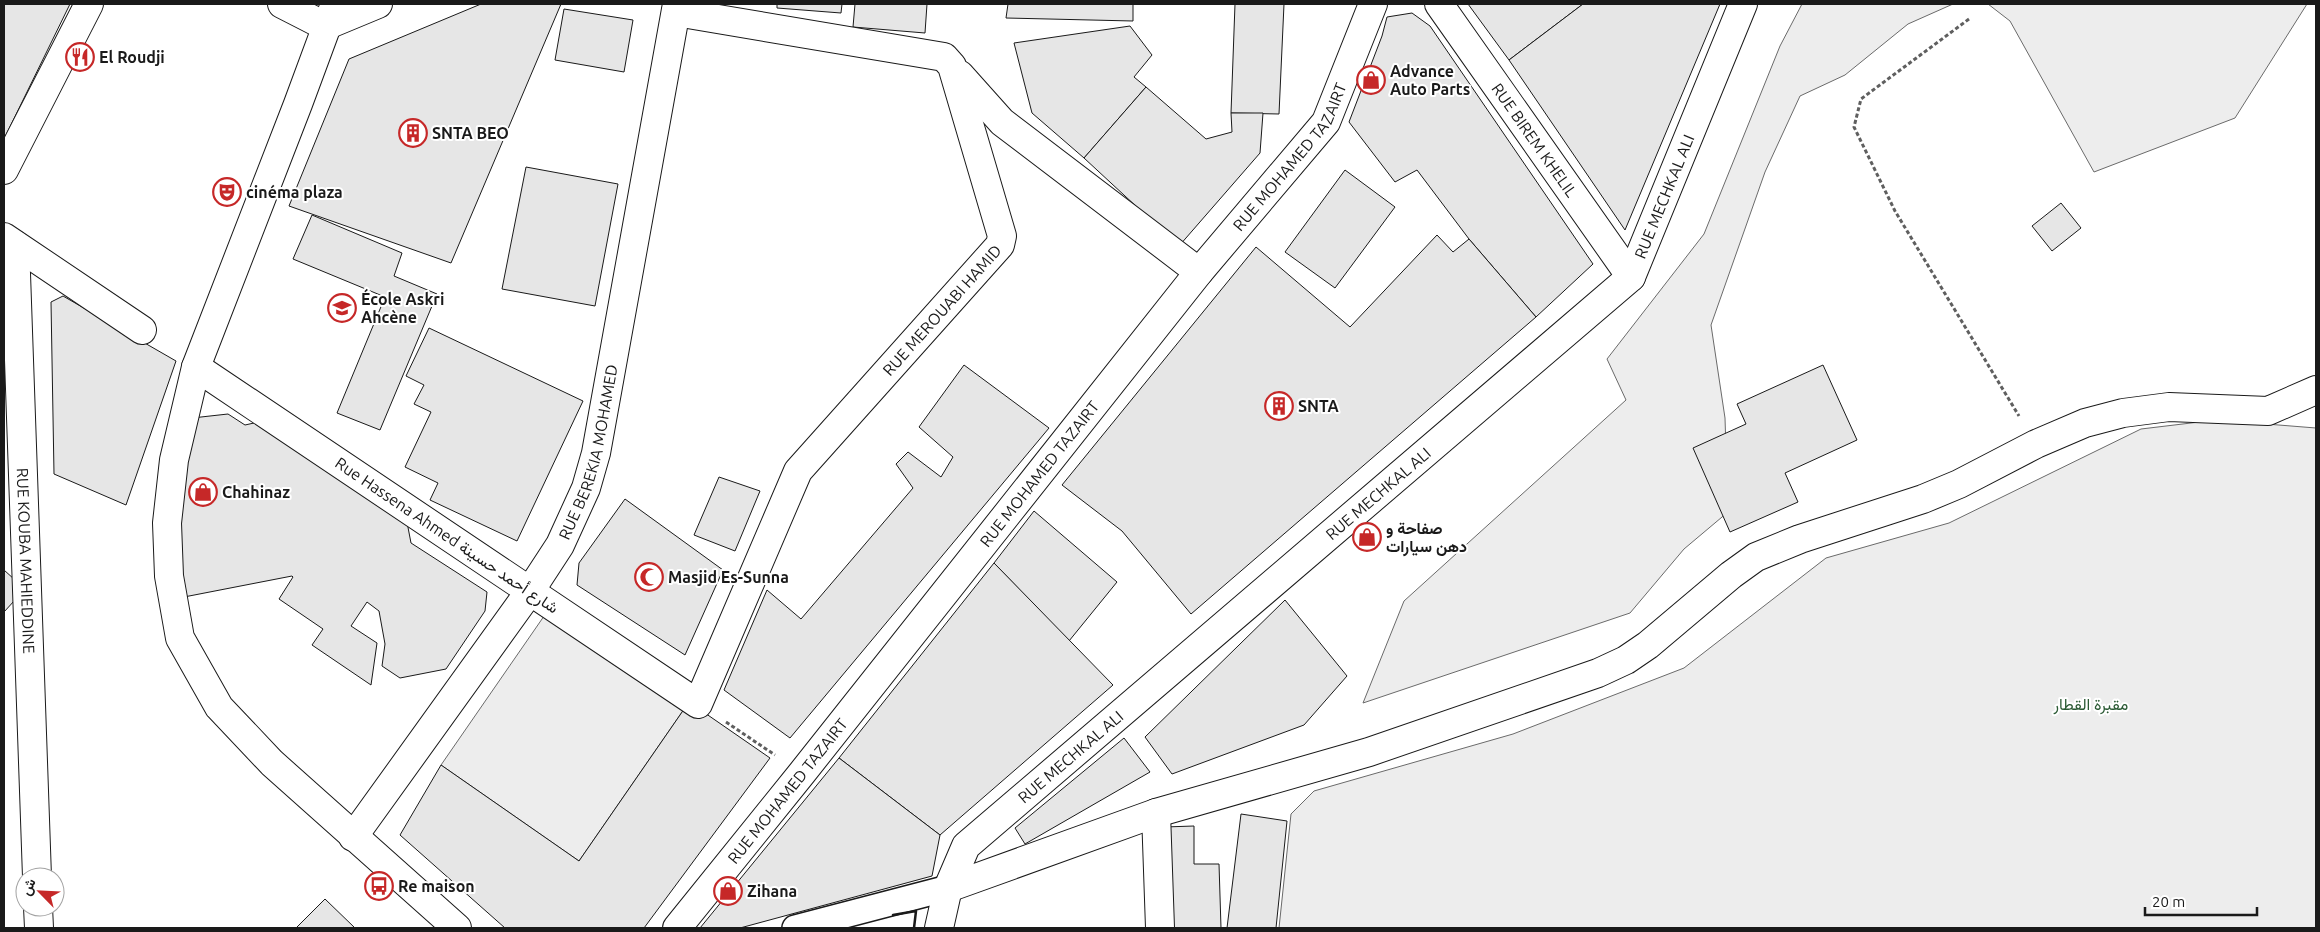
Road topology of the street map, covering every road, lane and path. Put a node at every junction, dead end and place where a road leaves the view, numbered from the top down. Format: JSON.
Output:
{"nodes":[{"id":1,"x":89,"y":4,"type":"edge"},
{"id":2,"x":282,"y":4,"type":"edge"},
{"id":3,"x":378,"y":4,"type":"edge"},
{"id":4,"x":1372,"y":4,"type":"edge"},
{"id":5,"x":1440,"y":4,"type":"edge"},
{"id":6,"x":1743,"y":4,"type":"edge"},
{"id":7,"x":677,"y":8,"type":"edge"},
{"id":8,"x":329,"y":11,"type":"edge"},
{"id":9,"x":1968,"y":19,"type":"dead end"},
{"id":10,"x":952,"y":66,"type":"junction"},
{"id":11,"x":4,"y":170,"type":"edge"},
{"id":12,"x":9,"y":241,"type":"edge"},
{"id":13,"x":1199,"y":272,"type":"junction"},
{"id":14,"x":1631,"y":277,"type":"junction"},
{"id":15,"x":142,"y":330,"type":"dead end"},
{"id":16,"x":196,"y":367,"type":"junction"},
{"id":17,"x":2316,"y":390,"type":"edge"},
{"id":18,"x":2036,"y":444,"type":"junction"},
{"id":19,"x":530,"y":591,"type":"junction"},
{"id":20,"x":698,"y":704,"type":"junction"},
{"id":21,"x":802,"y":773,"type":"junction"},
{"id":22,"x":1156,"y":813,"type":"junction"},
{"id":23,"x":353,"y":837,"type":"junction"},
{"id":24,"x":37,"y":867,"type":"edge"},
{"id":25,"x":948,"y":888,"type":"junction"},
{"id":26,"x":457,"y":928,"type":"edge"},
{"id":27,"x":677,"y":928,"type":"edge"},
{"id":28,"x":796,"y":928,"type":"edge"},
{"id":29,"x":939,"y":928,"type":"edge"},
{"id":30,"x":1160,"y":928,"type":"edge"}],
"edges":[{"from":1,"to":11,"type":"street"},
{"from":2,"to":8,"type":"street"},
{"from":3,"to":8,"type":"street"},
{"from":4,"to":13,"type":"street","name":"RUE MOHAMED TAZAIRT"},
{"from":5,"to":14,"type":"street","name":"RUE BIREM KHELIL"},
{"from":6,"to":14,"type":"street","name":"RUE MECHKAL ALI"},
{"from":7,"to":10,"type":"street"},
{"from":7,"to":19,"type":"street","name":"RUE BEREKIA MOHAMED"},
{"from":8,"to":16,"type":"street"},
{"from":9,"to":18,"type":"path"},
{"from":10,"to":13,"type":"street"},
{"from":10,"to":20,"type":"street","name":"RUE MEROUABI HAMID"},
{"from":12,"to":15,"type":"street"},
{"from":12,"to":24,"type":"street","name":"RUE KOUBA MAHIEDDINE"},
{"from":13,"to":21,"type":"street","name":"RUE MOHAMED TAZAIRT"},
{"from":14,"to":25,"type":"street","name":"RUE MECHKAL ALI"},
{"from":16,"to":19,"type":"street","name":"Rue Hassena Ahmed شارع أحمد حسينة"},
{"from":16,"to":23,"type":"street"},
{"from":17,"to":18,"type":"street"},
{"from":18,"to":22,"type":"street"},
{"from":19,"to":20,"type":"street","name":"Rue Hassena Ahmed شارع أحمد حسينة"},
{"from":19,"to":23,"type":"street","name":"RUE BEREKIA MOHAMED"},
{"from":20,"to":21,"type":"path"},
{"from":21,"to":27,"type":"street","name":"RUE MOHAMED TAZAIRT"},
{"from":22,"to":25,"type":"street"},
{"from":22,"to":30,"type":"street"},
{"from":23,"to":26,"type":"street"},
{"from":25,"to":28,"type":"street"},
{"from":25,"to":29,"type":"street","name":"RUE MECHKAL ALI"}]}
